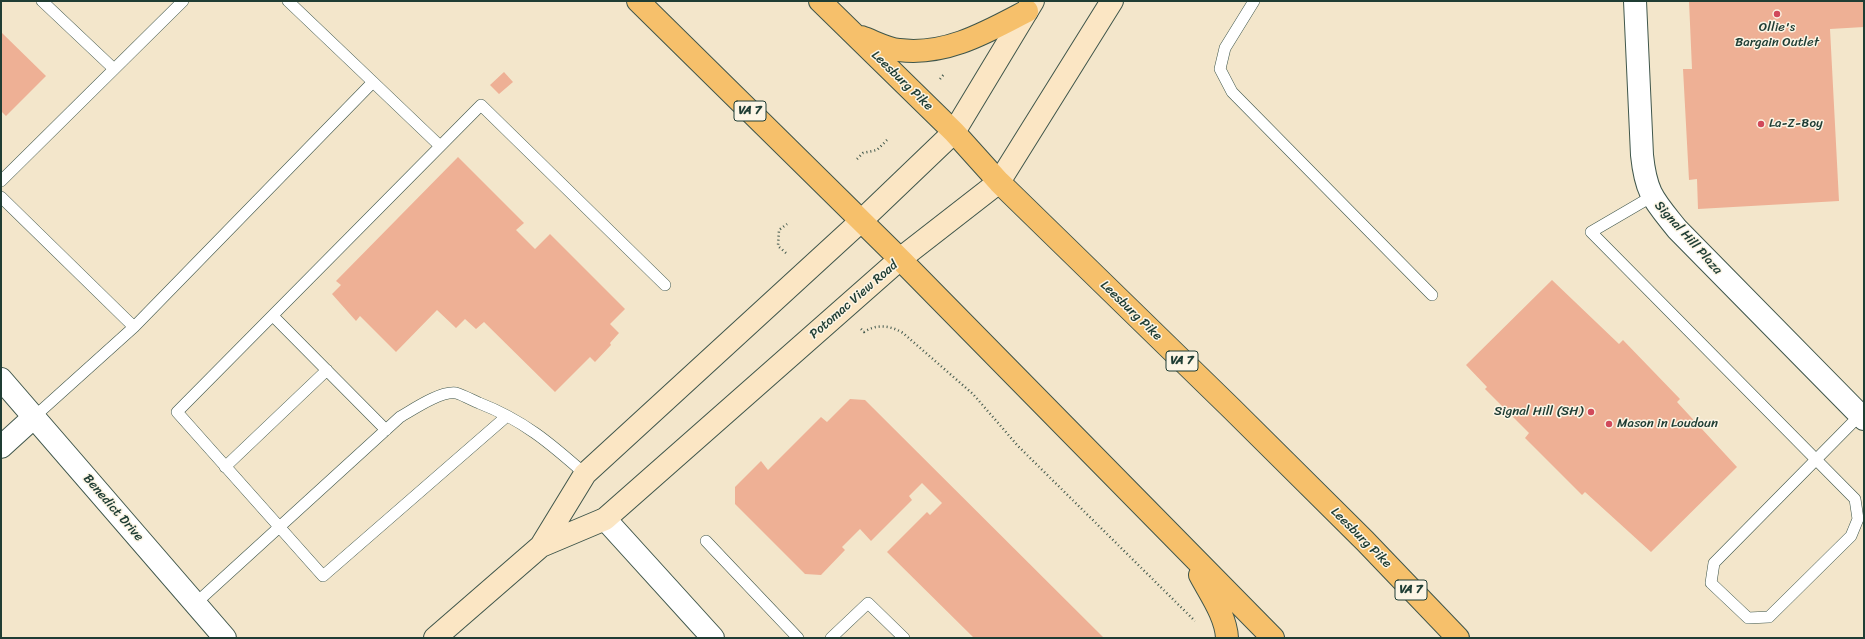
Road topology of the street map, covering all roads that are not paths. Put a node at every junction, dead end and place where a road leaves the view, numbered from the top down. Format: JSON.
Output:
{"nodes":[{"id":1,"x":42,"y":1,"type":"edge"},
{"id":2,"x":183,"y":1,"type":"edge"},
{"id":3,"x":288,"y":1,"type":"edge"},
{"id":4,"x":638,"y":1,"type":"edge"},
{"id":5,"x":820,"y":1,"type":"edge"},
{"id":6,"x":1112,"y":1,"type":"edge"},
{"id":7,"x":1254,"y":1,"type":"edge"},
{"id":8,"x":1635,"y":1,"type":"edge"},
{"id":9,"x":1030,"y":6,"type":"edge"},
{"id":10,"x":855,"y":35,"type":"junction"},
{"id":11,"x":114,"y":69,"type":"junction"},
{"id":12,"x":373,"y":82,"type":"junction"},
{"id":13,"x":954,"y":132,"type":"junction"},
{"id":14,"x":440,"y":146,"type":"junction"},
{"id":15,"x":1,"y":181,"type":"edge"},
{"id":16,"x":999,"y":182,"type":"junction"},
{"id":17,"x":1,"y":197,"type":"edge"},
{"id":18,"x":1652,"y":197,"type":"junction"},
{"id":19,"x":862,"y":221,"type":"junction"},
{"id":20,"x":900,"y":259,"type":"junction"},
{"id":21,"x":666,"y":285,"type":"dead end"},
{"id":22,"x":1432,"y":295,"type":"dead end"},
{"id":23,"x":273,"y":316,"type":"junction"},
{"id":24,"x":134,"y":327,"type":"junction"},
{"id":25,"x":328,"y":370,"type":"junction"},
{"id":26,"x":1,"y":379,"type":"edge"},
{"id":27,"x":507,"y":416,"type":"junction"},
{"id":28,"x":34,"y":417,"type":"junction"},
{"id":29,"x":1862,"y":417,"type":"edge"},
{"id":30,"x":386,"y":430,"type":"junction"},
{"id":31,"x":1,"y":447,"type":"edge"},
{"id":32,"x":1815,"y":459,"type":"junction"},
{"id":33,"x":225,"y":467,"type":"junction"},
{"id":34,"x":585,"y":474,"type":"junction"},
{"id":35,"x":605,"y":518,"type":"junction"},
{"id":36,"x":278,"y":528,"type":"junction"},
{"id":37,"x":706,"y":541,"type":"dead end"},
{"id":38,"x":541,"y":546,"type":"junction"},
{"id":39,"x":1189,"y":554,"type":"junction"},
{"id":40,"x":196,"y":603,"type":"junction"},
{"id":41,"x":225,"y":638,"type":"edge"},
{"id":42,"x":435,"y":638,"type":"edge"},
{"id":43,"x":713,"y":638,"type":"edge"},
{"id":44,"x":798,"y":638,"type":"edge"},
{"id":45,"x":831,"y":638,"type":"edge"},
{"id":46,"x":904,"y":638,"type":"edge"},
{"id":47,"x":1227,"y":638,"type":"edge"},
{"id":48,"x":1273,"y":638,"type":"edge"},
{"id":49,"x":1458,"y":638,"type":"edge"}],
"edges":[{"from":1,"to":11,"type":"lane"},
{"from":2,"to":11,"type":"lane"},
{"from":3,"to":12,"type":"lane"},
{"from":4,"to":19,"type":"highway","number":"VA 7"},
{"from":5,"to":10,"type":"highway","name":"Leesburg Pike","number":"VA 7"},
{"from":6,"to":16,"type":"main road","name":"Potomac View Road"},
{"from":7,"to":22,"type":"lane"},
{"from":8,"to":18,"type":"street","name":"Signal Hill Plaza"},
{"from":9,"to":10,"type":"highway"},
{"from":9,"to":13,"type":"main road","name":"Potomac View Road"},
{"from":10,"to":13,"type":"highway","name":"Leesburg Pike","number":"VA 7"},
{"from":11,"to":15,"type":"lane"},
{"from":12,"to":14,"type":"lane"},
{"from":12,"to":24,"type":"lane"},
{"from":13,"to":16,"type":"highway","name":"Leesburg Pike","number":"VA 7"},
{"from":13,"to":19,"type":"main road","name":"Potomac View Road"},
{"from":14,"to":21,"type":"lane"},
{"from":14,"to":23,"type":"lane"},
{"from":16,"to":20,"type":"main road","name":"Potomac View Road"},
{"from":16,"to":49,"type":"highway","name":"Leesburg Pike","number":"VA 7"},
{"from":17,"to":24,"type":"lane"},
{"from":18,"to":29,"type":"street","name":"Signal Hill Plaza"},
{"from":18,"to":32,"type":"lane"},
{"from":19,"to":20,"type":"highway","number":"VA 7"},
{"from":19,"to":34,"type":"main road","name":"Potomac View Road"},
{"from":20,"to":35,"type":"main road","name":"Potomac View Road"},
{"from":20,"to":39,"type":"highway","number":"VA 7"},
{"from":23,"to":25,"type":"lane"},
{"from":23,"to":33,"type":"lane"},
{"from":24,"to":28,"type":"lane"},
{"from":25,"to":30,"type":"lane"},
{"from":25,"to":33,"type":"lane"},
{"from":26,"to":28,"type":"street","name":"Benedict Drive"},
{"from":27,"to":30,"type":"lane"},
{"from":27,"to":34,"type":"lane"},
{"from":27,"to":36,"type":"lane"},
{"from":28,"to":31,"type":"street"},
{"from":28,"to":40,"type":"street","name":"Benedict Drive"},
{"from":29,"to":32,"type":"lane"},
{"from":30,"to":36,"type":"lane"},
{"from":32,"to":32,"type":"lane"},
{"from":33,"to":36,"type":"lane"},
{"from":34,"to":38,"type":"main road","name":"Potomac View Road"},
{"from":35,"to":38,"type":"main road","name":"Potomac View Road"},
{"from":35,"to":43,"type":"street"},
{"from":36,"to":40,"type":"lane"},
{"from":37,"to":44,"type":"lane"},
{"from":38,"to":42,"type":"main road","name":"Potomac View Road"},
{"from":39,"to":47,"type":"highway"},
{"from":39,"to":48,"type":"highway","number":"VA 7"},
{"from":40,"to":41,"type":"street","name":"Benedict Drive"},
{"from":45,"to":46,"type":"lane"}]}
